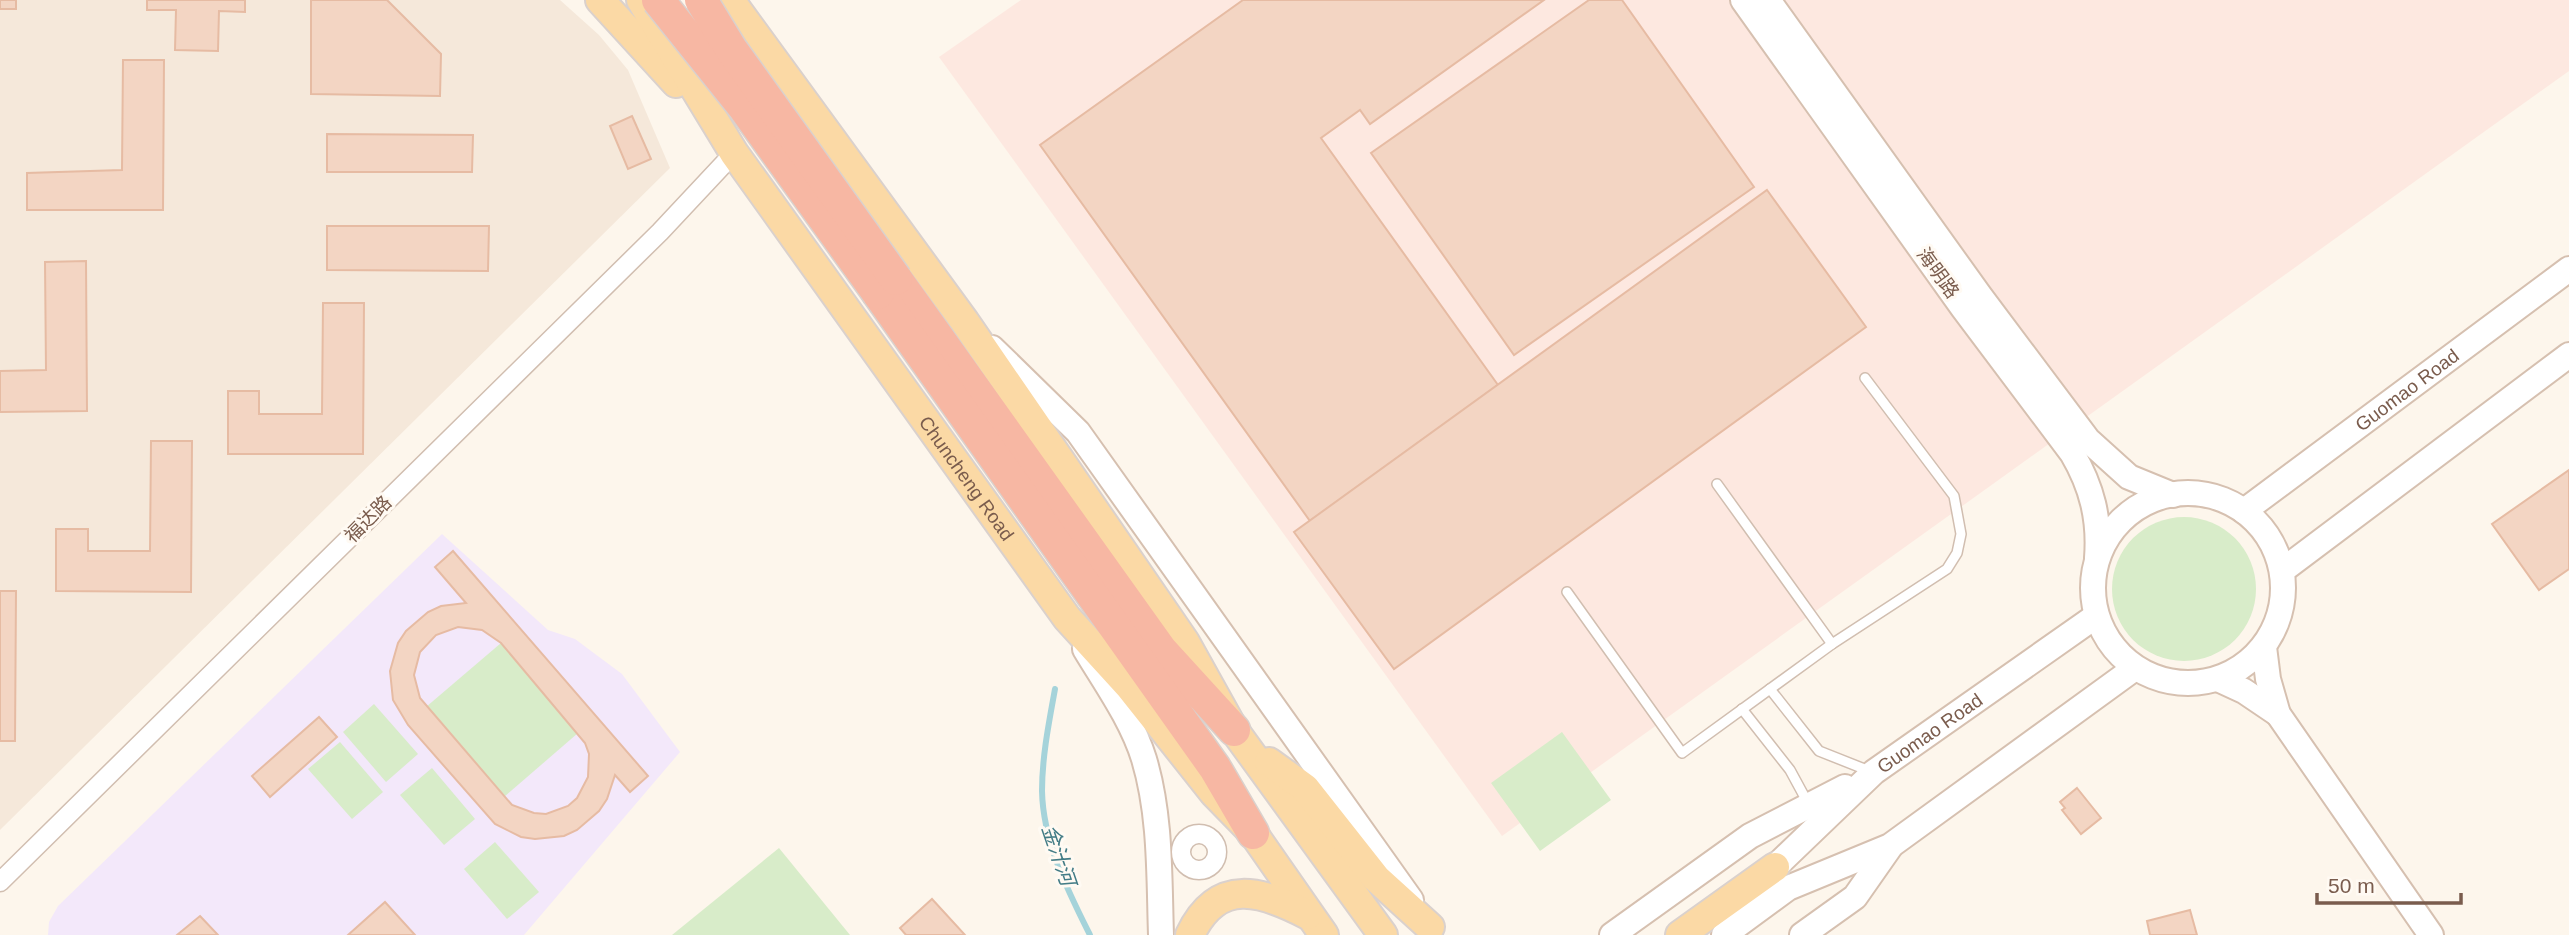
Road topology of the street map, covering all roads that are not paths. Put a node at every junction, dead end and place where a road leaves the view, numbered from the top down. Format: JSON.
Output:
{"nodes":[{"id":1,"x":600,"y":0,"type":"edge"},
{"id":2,"x":641,"y":0,"type":"edge"},
{"id":3,"x":658,"y":0,"type":"edge"},
{"id":4,"x":701,"y":0,"type":"edge"},
{"id":5,"x":730,"y":0,"type":"edge"},
{"id":6,"x":737,"y":0,"type":"edge"},
{"id":7,"x":1743,"y":0,"type":"edge"},
{"id":8,"x":1768,"y":0,"type":"edge"},
{"id":9,"x":803,"y":97,"type":"junction"},
{"id":10,"x":734,"y":153,"type":"junction"},
{"id":11,"x":2569,"y":269,"type":"edge"},
{"id":12,"x":887,"y":286,"type":"junction"},
{"id":13,"x":965,"y":322,"type":"junction"},
{"id":14,"x":2569,"y":355,"type":"edge"},
{"id":15,"x":1865,"y":378,"type":"dead end"},
{"id":16,"x":1717,"y":484,"type":"dead end"},
{"id":17,"x":2173,"y":495,"type":"junction"},
{"id":18,"x":2245,"y":511,"type":"junction"},
{"id":19,"x":2097,"y":558,"type":"junction"},
{"id":20,"x":2283,"y":570,"type":"junction"},
{"id":21,"x":1567,"y":592,"type":"dead end"},
{"id":22,"x":2096,"y":616,"type":"junction"},
{"id":23,"x":1067,"y":618,"type":"junction"},
{"id":24,"x":1832,"y":644,"type":"junction"},
{"id":25,"x":2264,"y":647,"type":"junction"},
{"id":26,"x":2135,"y":668,"type":"junction"},
{"id":27,"x":2218,"y":679,"type":"junction"},
{"id":28,"x":1770,"y":689,"type":"junction"},
{"id":29,"x":1742,"y":709,"type":"junction"},
{"id":30,"x":2278,"y":714,"type":"junction"},
{"id":31,"x":1242,"y":739,"type":"junction"},
{"id":32,"x":1874,"y":772,"type":"junction"},
{"id":33,"x":1809,"y":805,"type":"junction"},
{"id":34,"x":1230,"y":835,"type":"junction"},
{"id":35,"x":1890,"y":846,"type":"junction"},
{"id":36,"x":1775,"y":867,"type":"joint"},
{"id":37,"x":0,"y":882,"type":"edge"},
{"id":38,"x":1317,"y":926,"type":"edge"},
{"id":39,"x":1433,"y":931,"type":"edge"},
{"id":40,"x":1161,"y":935,"type":"edge"},
{"id":41,"x":1190,"y":935,"type":"edge"},
{"id":42,"x":1383,"y":935,"type":"edge"},
{"id":43,"x":1612,"y":935,"type":"edge"},
{"id":44,"x":1680,"y":935,"type":"edge"},
{"id":45,"x":1724,"y":935,"type":"edge"},
{"id":46,"x":1802,"y":935,"type":"edge"},
{"id":47,"x":2431,"y":935,"type":"edge"}],
"edges":[{"from":1,"to":10,"type":"main road"},
{"from":2,"to":10,"type":"main road","name":"Chuncheng Road"},
{"from":3,"to":12,"type":"highway","bridge":true},
{"from":4,"to":12,"type":"highway","bridge":true},
{"from":5,"to":9,"type":"main road"},
{"from":6,"to":9,"type":"main road"},
{"from":7,"to":19,"type":"main road","name":"海明路"},
{"from":8,"to":17,"type":"main road","name":"海明路"},
{"from":9,"to":13,"type":"main road"},
{"from":10,"to":23,"type":"main road","name":"Chuncheng Road"},
{"from":10,"to":37,"type":"street","name":"福达路"},
{"from":11,"to":18,"type":"main road","name":"Guomao Road"},
{"from":12,"to":31,"type":"highway"},
{"from":12,"to":34,"type":"highway"},
{"from":13,"to":31,"type":"main road"},
{"from":13,"to":39,"type":"main road"},
{"from":14,"to":20,"type":"main road"},
{"from":15,"to":24,"type":"lane"},
{"from":16,"to":24,"type":"lane"},
{"from":17,"to":18,"type":"main road"},
{"from":17,"to":19,"type":"main road"},
{"from":18,"to":20,"type":"main road"},
{"from":19,"to":22,"type":"main road"},
{"from":20,"to":25,"type":"main road"},
{"from":21,"to":29,"type":"lane"},
{"from":22,"to":26,"type":"main road"},
{"from":22,"to":32,"type":"main road","name":"Guomao Road"},
{"from":23,"to":34,"type":"main road","name":"Chuncheng Road"},
{"from":23,"to":40,"type":"main road"},
{"from":24,"to":28,"type":"lane"},
{"from":25,"to":27,"type":"main road"},
{"from":25,"to":30,"type":"main road"},
{"from":26,"to":27,"type":"main road"},
{"from":26,"to":35,"type":"main road"},
{"from":27,"to":30,"type":"main road"},
{"from":28,"to":29,"type":"lane"},
{"from":28,"to":32,"type":"lane"},
{"from":29,"to":33,"type":"lane"},
{"from":30,"to":47,"type":"main road"},
{"from":31,"to":39,"type":"main road"},
{"from":31,"to":42,"type":"main road"},
{"from":32,"to":33,"type":"main road"},
{"from":32,"to":36,"type":"main road","name":"Guomao Road"},
{"from":33,"to":43,"type":"main road"},
{"from":34,"to":38,"type":"main road","name":"Chuncheng Road"},
{"from":35,"to":45,"type":"main road"},
{"from":35,"to":46,"type":"main road"},
{"from":36,"to":44,"type":"main road"},
{"from":38,"to":41,"type":"main road"}]}
